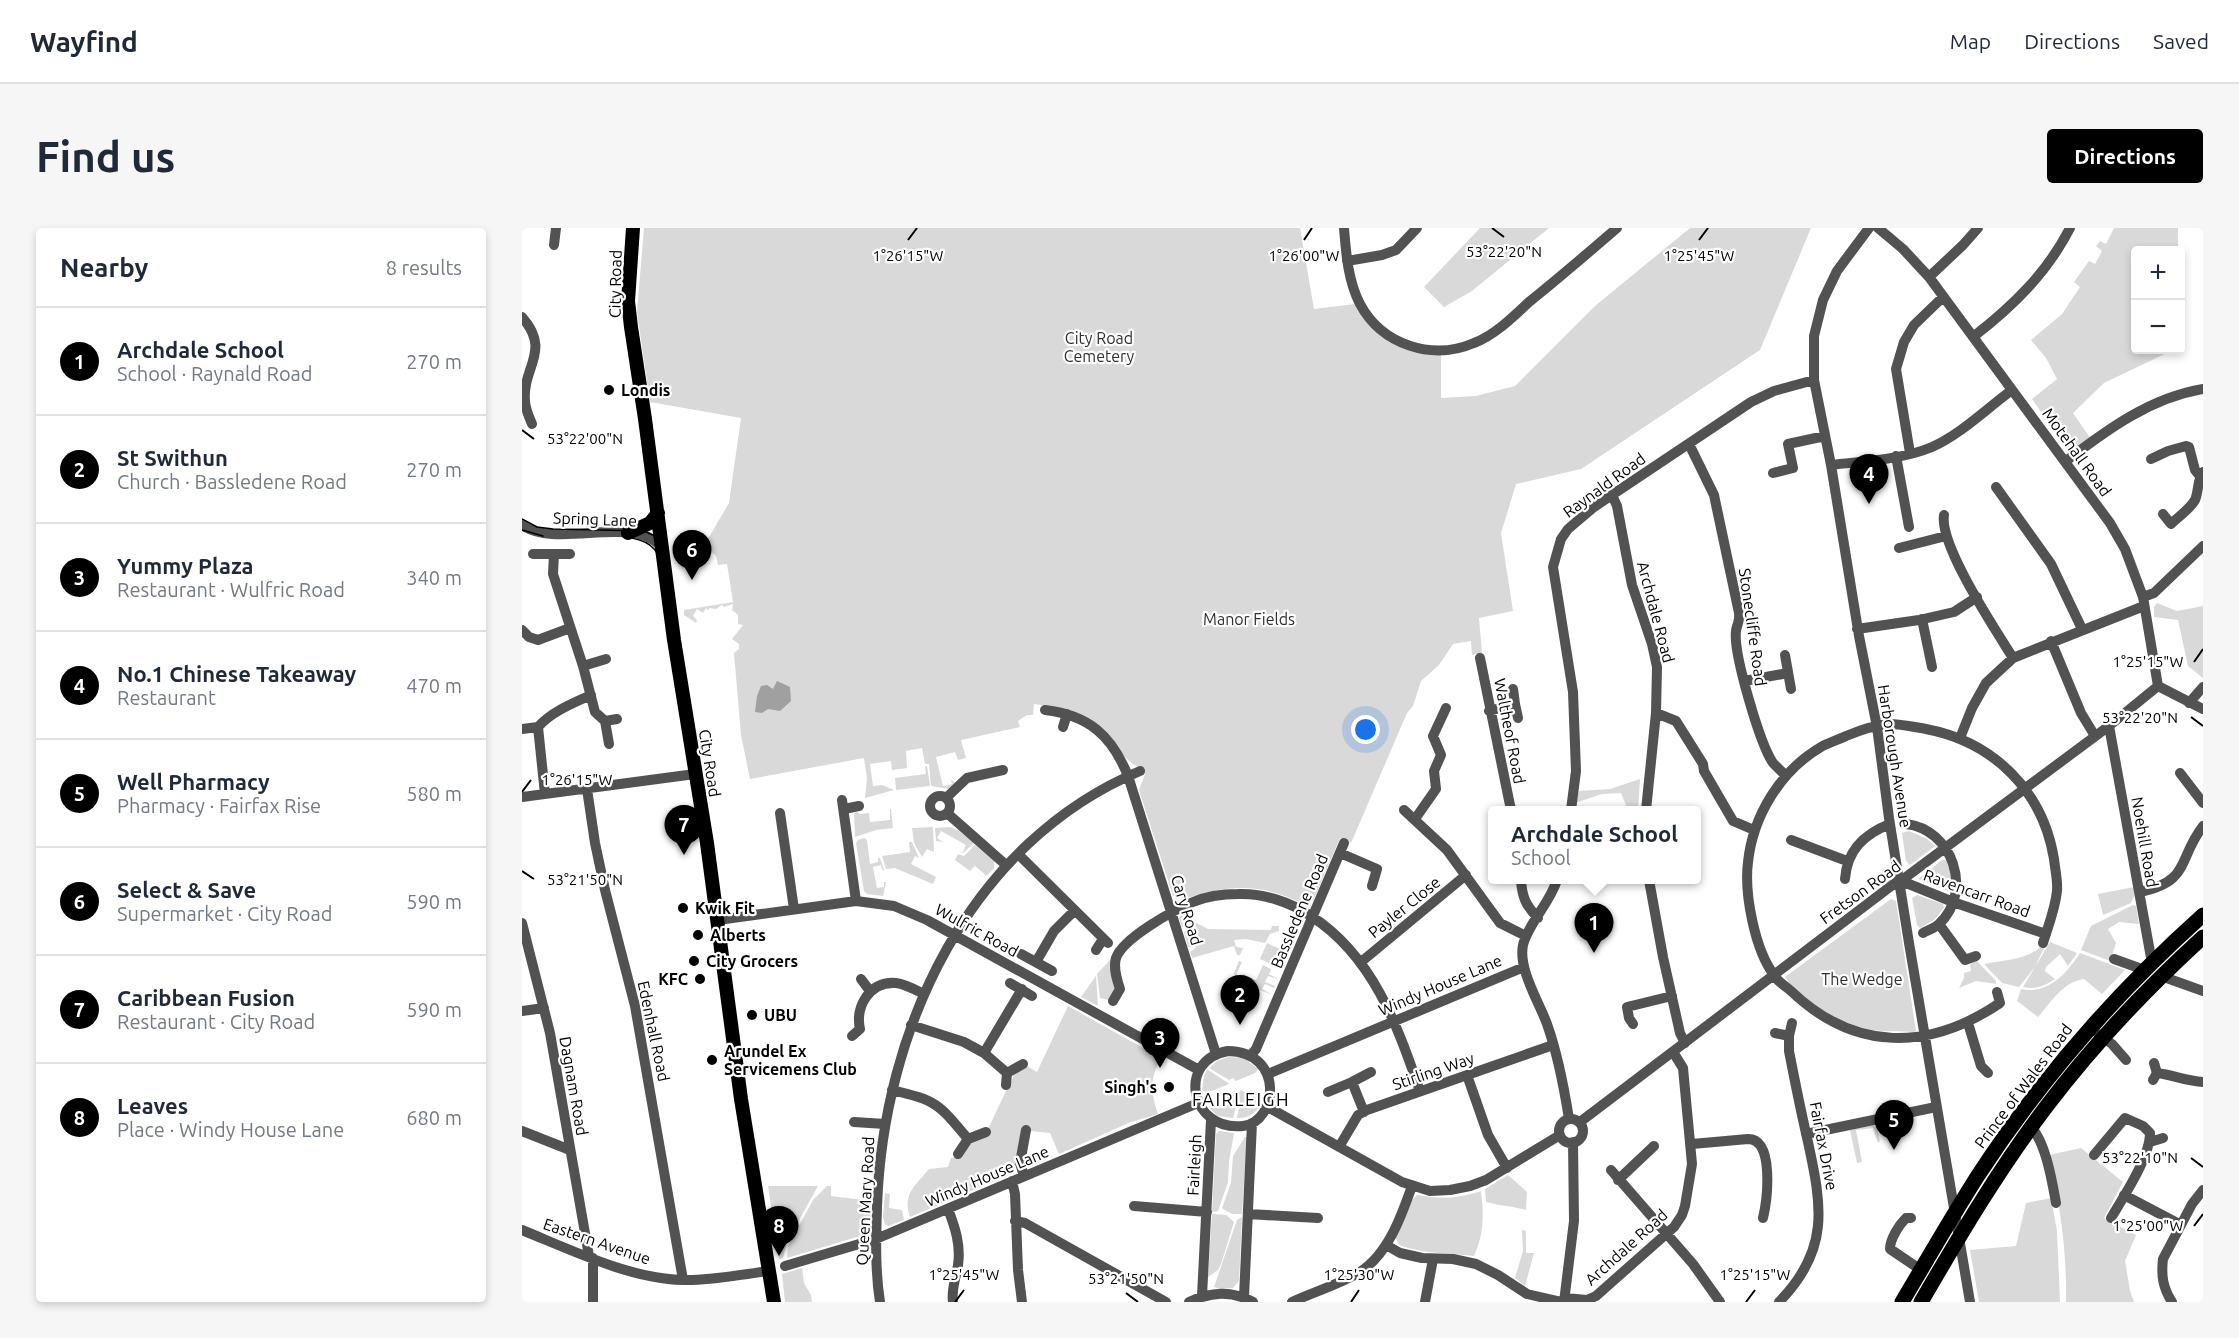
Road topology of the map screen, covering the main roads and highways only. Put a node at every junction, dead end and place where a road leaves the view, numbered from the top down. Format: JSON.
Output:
{"nodes":[{"id":1,"x":633,"y":228,"type":"edge"},
{"id":2,"x":658,"y":513,"type":"junction"},
{"id":3,"x":628,"y":533,"type":"road end"},
{"id":4,"x":2203,"y":915,"type":"edge"},
{"id":5,"x":2203,"y":937,"type":"edge"},
{"id":6,"x":2019,"y":1118,"type":"junction"},
{"id":7,"x":2031,"y":1127,"type":"junction"},
{"id":8,"x":774,"y":1302,"type":"edge"},
{"id":9,"x":1902,"y":1302,"type":"edge"},
{"id":10,"x":1921,"y":1302,"type":"edge"}],
"edges":[{"from":1,"to":2,"type":"main road","name":"City Road"},
{"from":2,"to":3,"type":"main road"},
{"from":2,"to":8,"type":"main road","name":"City Road"},
{"from":4,"to":6,"type":"highway","name":"Prince of Wales Road"},
{"from":5,"to":7,"type":"highway","name":"Prince of Wales Road"},
{"from":6,"to":7,"type":"highway"},
{"from":6,"to":9,"type":"highway","name":"Prince of Wales Road"},
{"from":7,"to":10,"type":"highway","name":"Prince of Wales Road"}]}
